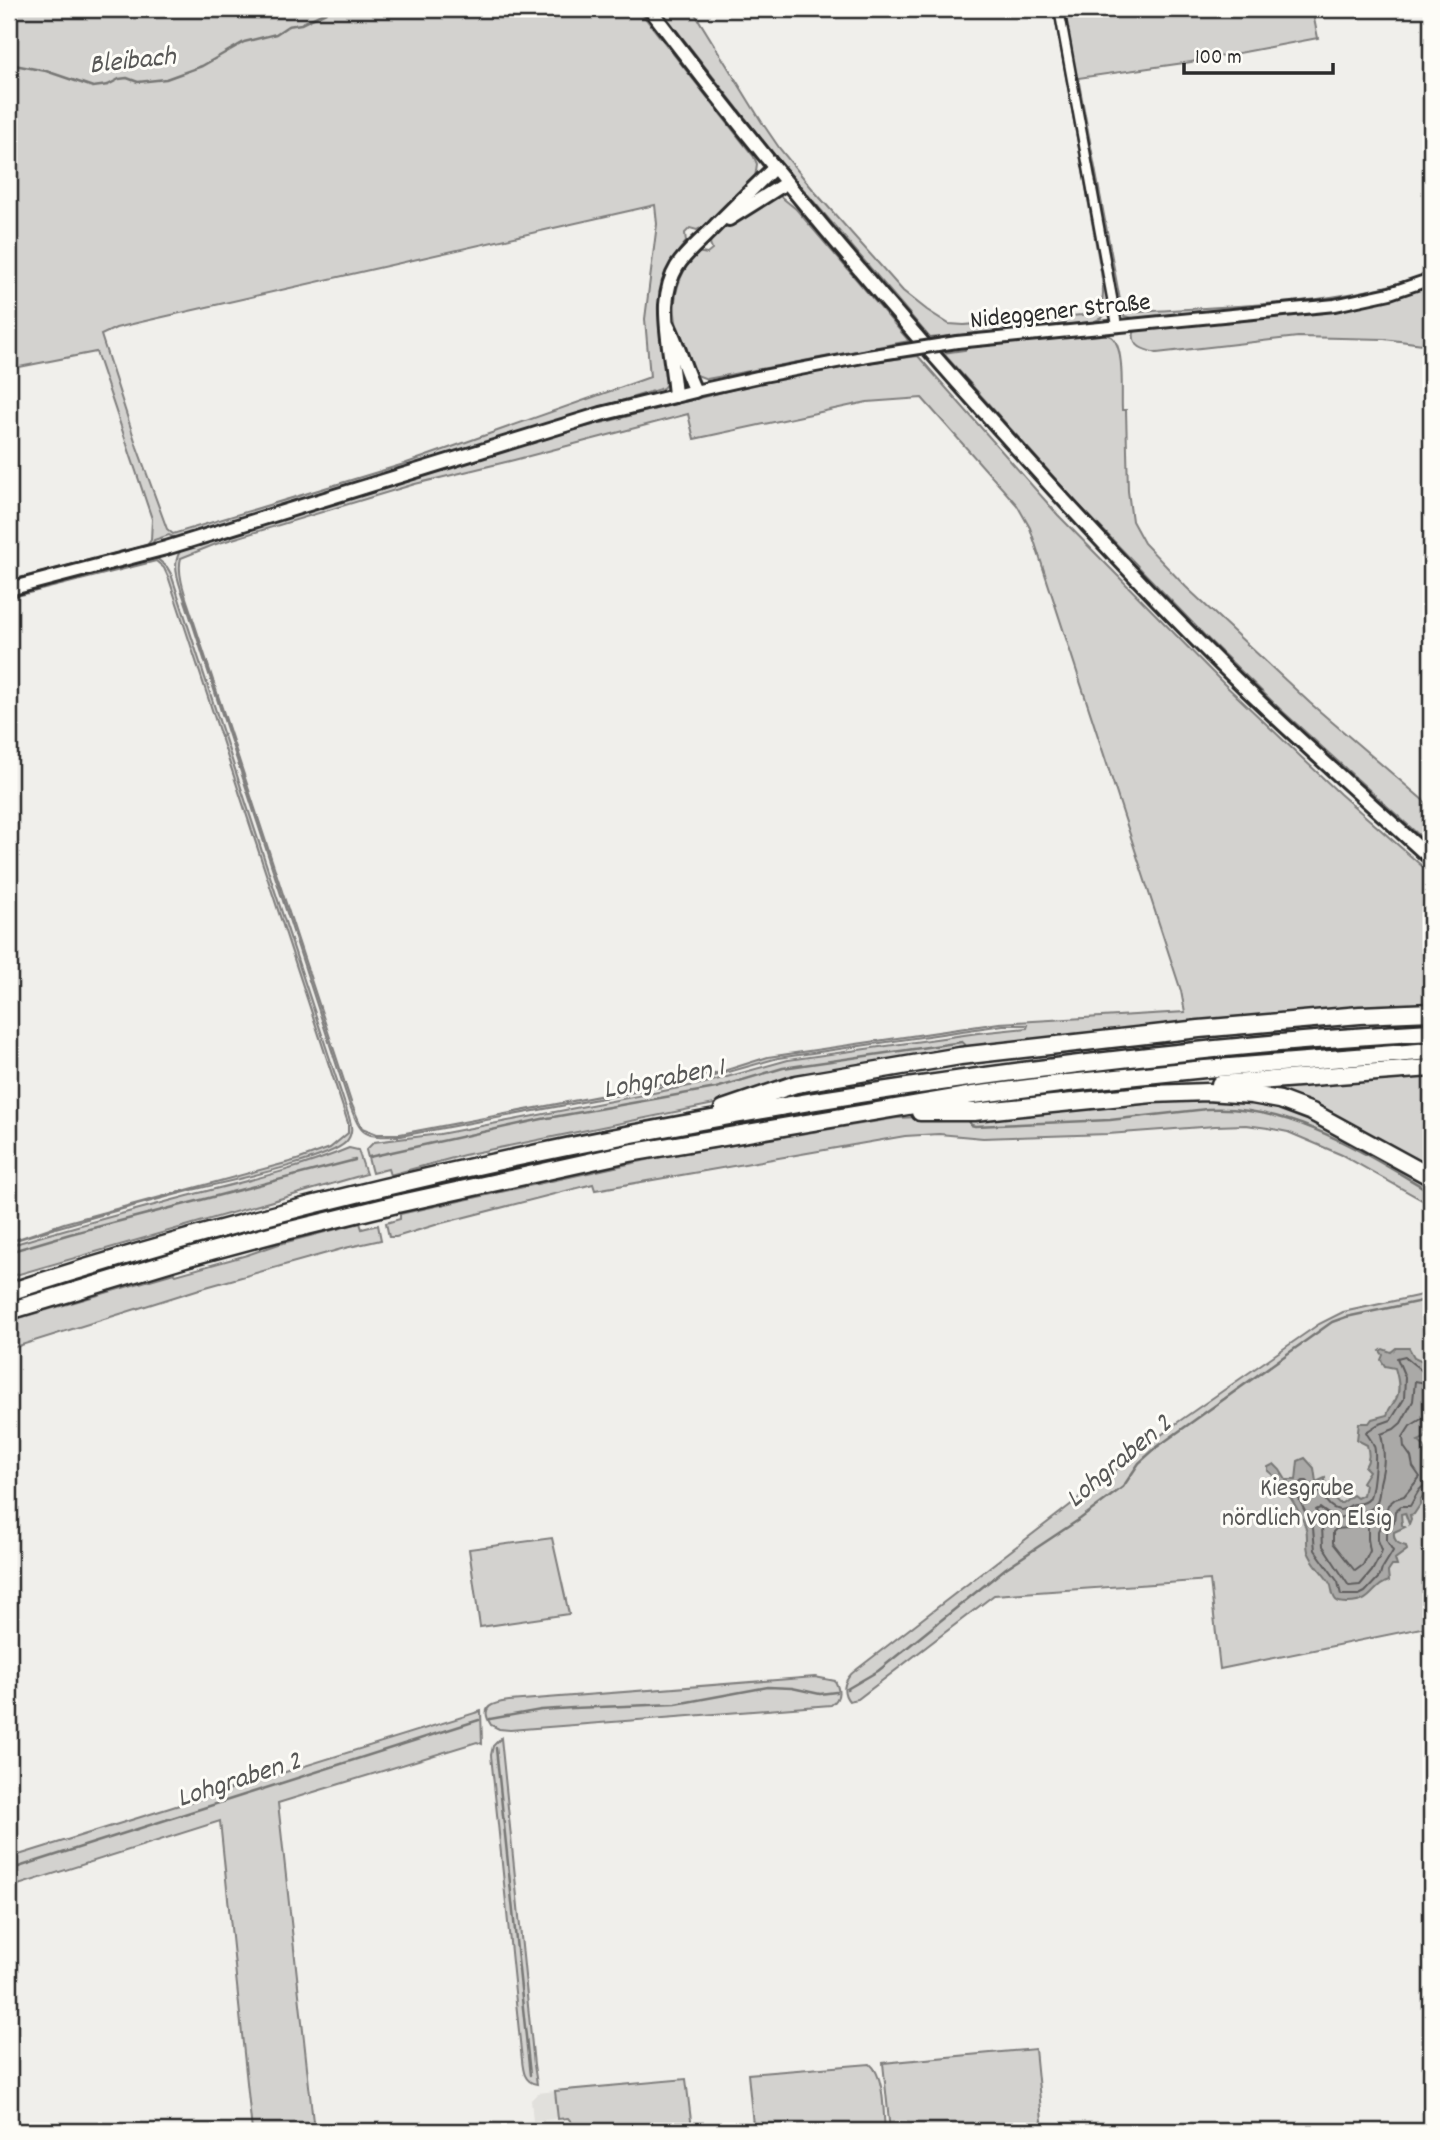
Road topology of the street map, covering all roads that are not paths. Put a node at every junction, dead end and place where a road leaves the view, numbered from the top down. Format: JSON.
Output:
{"nodes":[{"id":1,"x":650,"y":9,"type":"edge"},
{"id":2,"x":1059,"y":9,"type":"edge"},
{"id":3,"x":774,"y":168,"type":"junction"},
{"id":4,"x":786,"y":183,"type":"junction"},
{"id":5,"x":713,"y":228,"type":"junction"},
{"id":6,"x":1431,"y":279,"type":"edge"},
{"id":7,"x":668,"y":325,"type":"junction"},
{"id":8,"x":1117,"y":325,"type":"junction"},
{"id":9,"x":695,"y":391,"type":"junction"},
{"id":10,"x":675,"y":396,"type":"junction"},
{"id":11,"x":9,"y":589,"type":"edge"},
{"id":12,"x":1431,"y":859,"type":"edge"},
{"id":13,"x":1431,"y":1012,"type":"edge"},
{"id":14,"x":1431,"y":1032,"type":"edge"},
{"id":15,"x":1431,"y":1051,"type":"edge"},
{"id":16,"x":1431,"y":1068,"type":"edge"},
{"id":17,"x":1152,"y":1094,"type":"junction"},
{"id":18,"x":876,"y":1112,"type":"junction"},
{"id":19,"x":674,"y":1125,"type":"junction"},
{"id":20,"x":1431,"y":1177,"type":"edge"},
{"id":21,"x":9,"y":1292,"type":"edge"},
{"id":22,"x":9,"y":1311,"type":"edge"}],
"edges":[{"from":1,"to":3,"type":"main road"},
{"from":2,"to":8,"type":"street"},
{"from":3,"to":4,"type":"main road"},
{"from":3,"to":5,"type":"main road"},
{"from":4,"to":5,"type":"main road"},
{"from":4,"to":12,"type":"main road"},
{"from":5,"to":7,"type":"main road"},
{"from":6,"to":8,"type":"street","name":"Nideggener Straße"},
{"from":7,"to":9,"type":"main road"},
{"from":7,"to":10,"type":"main road"},
{"from":8,"to":9,"type":"street","name":"Nideggener Straße","bridge":true},
{"from":9,"to":10,"type":"main road"},
{"from":10,"to":11,"type":"main road"},
{"from":13,"to":19,"type":"highway"},
{"from":14,"to":19,"type":"highway"},
{"from":15,"to":18,"type":"highway"},
{"from":16,"to":17,"type":"highway"},
{"from":17,"to":18,"type":"highway"},
{"from":17,"to":20,"type":"highway"},
{"from":18,"to":22,"type":"highway"},
{"from":19,"to":21,"type":"highway"}]}
